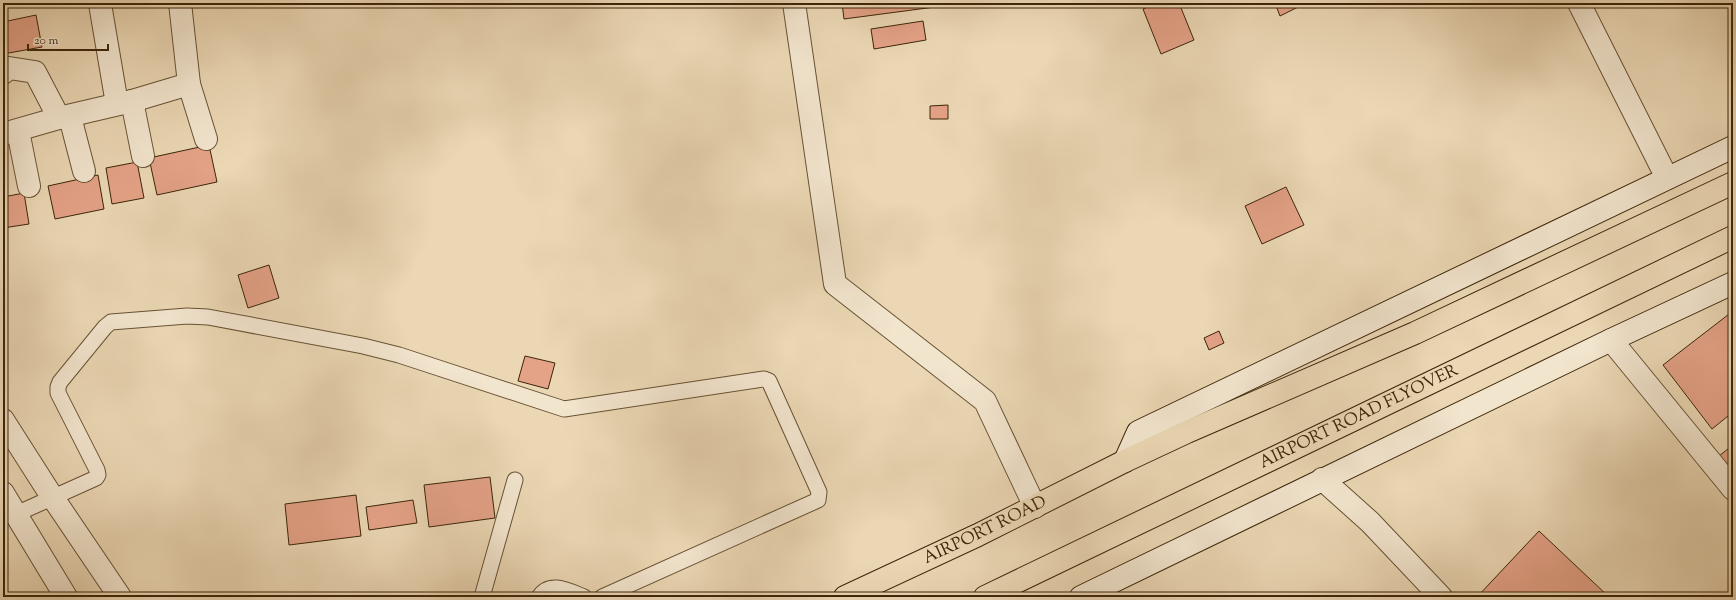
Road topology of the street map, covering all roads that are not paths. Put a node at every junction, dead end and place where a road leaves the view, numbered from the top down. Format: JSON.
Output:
{"nodes":[{"id":1,"x":180,"y":3,"type":"edge"},
{"id":2,"x":794,"y":3,"type":"edge"},
{"id":3,"x":1580,"y":3,"type":"edge"},
{"id":4,"x":100,"y":4,"type":"edge"},
{"id":5,"x":3,"y":73,"type":"edge"},
{"id":6,"x":189,"y":84,"type":"junction"},
{"id":7,"x":125,"y":103,"type":"junction"},
{"id":8,"x":64,"y":118,"type":"junction"},
{"id":9,"x":10,"y":132,"type":"edge"},
{"id":10,"x":206,"y":139,"type":"dead end"},
{"id":11,"x":1733,"y":146,"type":"edge"},
{"id":12,"x":143,"y":156,"type":"dead end"},
{"id":13,"x":84,"y":171,"type":"dead end"},
{"id":14,"x":1667,"y":178,"type":"junction"},
{"id":15,"x":1733,"y":182,"type":"edge"},
{"id":16,"x":29,"y":186,"type":"dead end"},
{"id":17,"x":1733,"y":237,"type":"edge"},
{"id":18,"x":1733,"y":283,"type":"edge"},
{"id":19,"x":1611,"y":340,"type":"junction"},
{"id":20,"x":3,"y":420,"type":"edge"},
{"id":21,"x":1125,"y":461,"type":"junction"},
{"id":22,"x":1322,"y":479,"type":"junction"},
{"id":23,"x":515,"y":480,"type":"dead end"},
{"id":24,"x":1733,"y":489,"type":"edge"},
{"id":25,"x":3,"y":493,"type":"edge"},
{"id":26,"x":52,"y":497,"type":"junction"},
{"id":27,"x":1035,"y":507,"type":"junction"},
{"id":28,"x":16,"y":514,"type":"junction"},
{"id":29,"x":66,"y":597,"type":"edge"},
{"id":30,"x":120,"y":597,"type":"edge"},
{"id":31,"x":482,"y":597,"type":"edge"},
{"id":32,"x":539,"y":597,"type":"edge"},
{"id":33,"x":584,"y":597,"type":"edge"},
{"id":34,"x":602,"y":597,"type":"edge"},
{"id":35,"x":845,"y":597,"type":"edge"},
{"id":36,"x":985,"y":597,"type":"edge"},
{"id":37,"x":1081,"y":597,"type":"edge"},
{"id":38,"x":1441,"y":597,"type":"edge"}],
"edges":[{"from":1,"to":6,"type":"street"},
{"from":2,"to":27,"type":"street"},
{"from":3,"to":14,"type":"street"},
{"from":4,"to":7,"type":"street"},
{"from":5,"to":8,"type":"street"},
{"from":6,"to":7,"type":"street"},
{"from":6,"to":10,"type":"street"},
{"from":7,"to":8,"type":"street"},
{"from":7,"to":12,"type":"street"},
{"from":8,"to":9,"type":"street"},
{"from":8,"to":13,"type":"street"},
{"from":9,"to":16,"type":"street"},
{"from":11,"to":14,"type":"street"},
{"from":14,"to":21,"type":"street"},
{"from":15,"to":21,"type":"main road"},
{"from":17,"to":36,"type":"main road","name":"AIRPORT ROAD FLYOVER"},
{"from":18,"to":19,"type":"street"},
{"from":19,"to":22,"type":"street"},
{"from":19,"to":24,"type":"street"},
{"from":20,"to":26,"type":"street"},
{"from":21,"to":27,"type":"main road","name":"AIRPORT ROAD"},
{"from":22,"to":37,"type":"street"},
{"from":22,"to":38,"type":"street"},
{"from":23,"to":31,"type":"lane"},
{"from":25,"to":28,"type":"street"},
{"from":26,"to":28,"type":"lane"},
{"from":26,"to":30,"type":"street"},
{"from":26,"to":34,"type":"lane"},
{"from":27,"to":35,"type":"main road","name":"AIRPORT ROAD"},
{"from":28,"to":29,"type":"street"},
{"from":32,"to":33,"type":"lane"}]}
